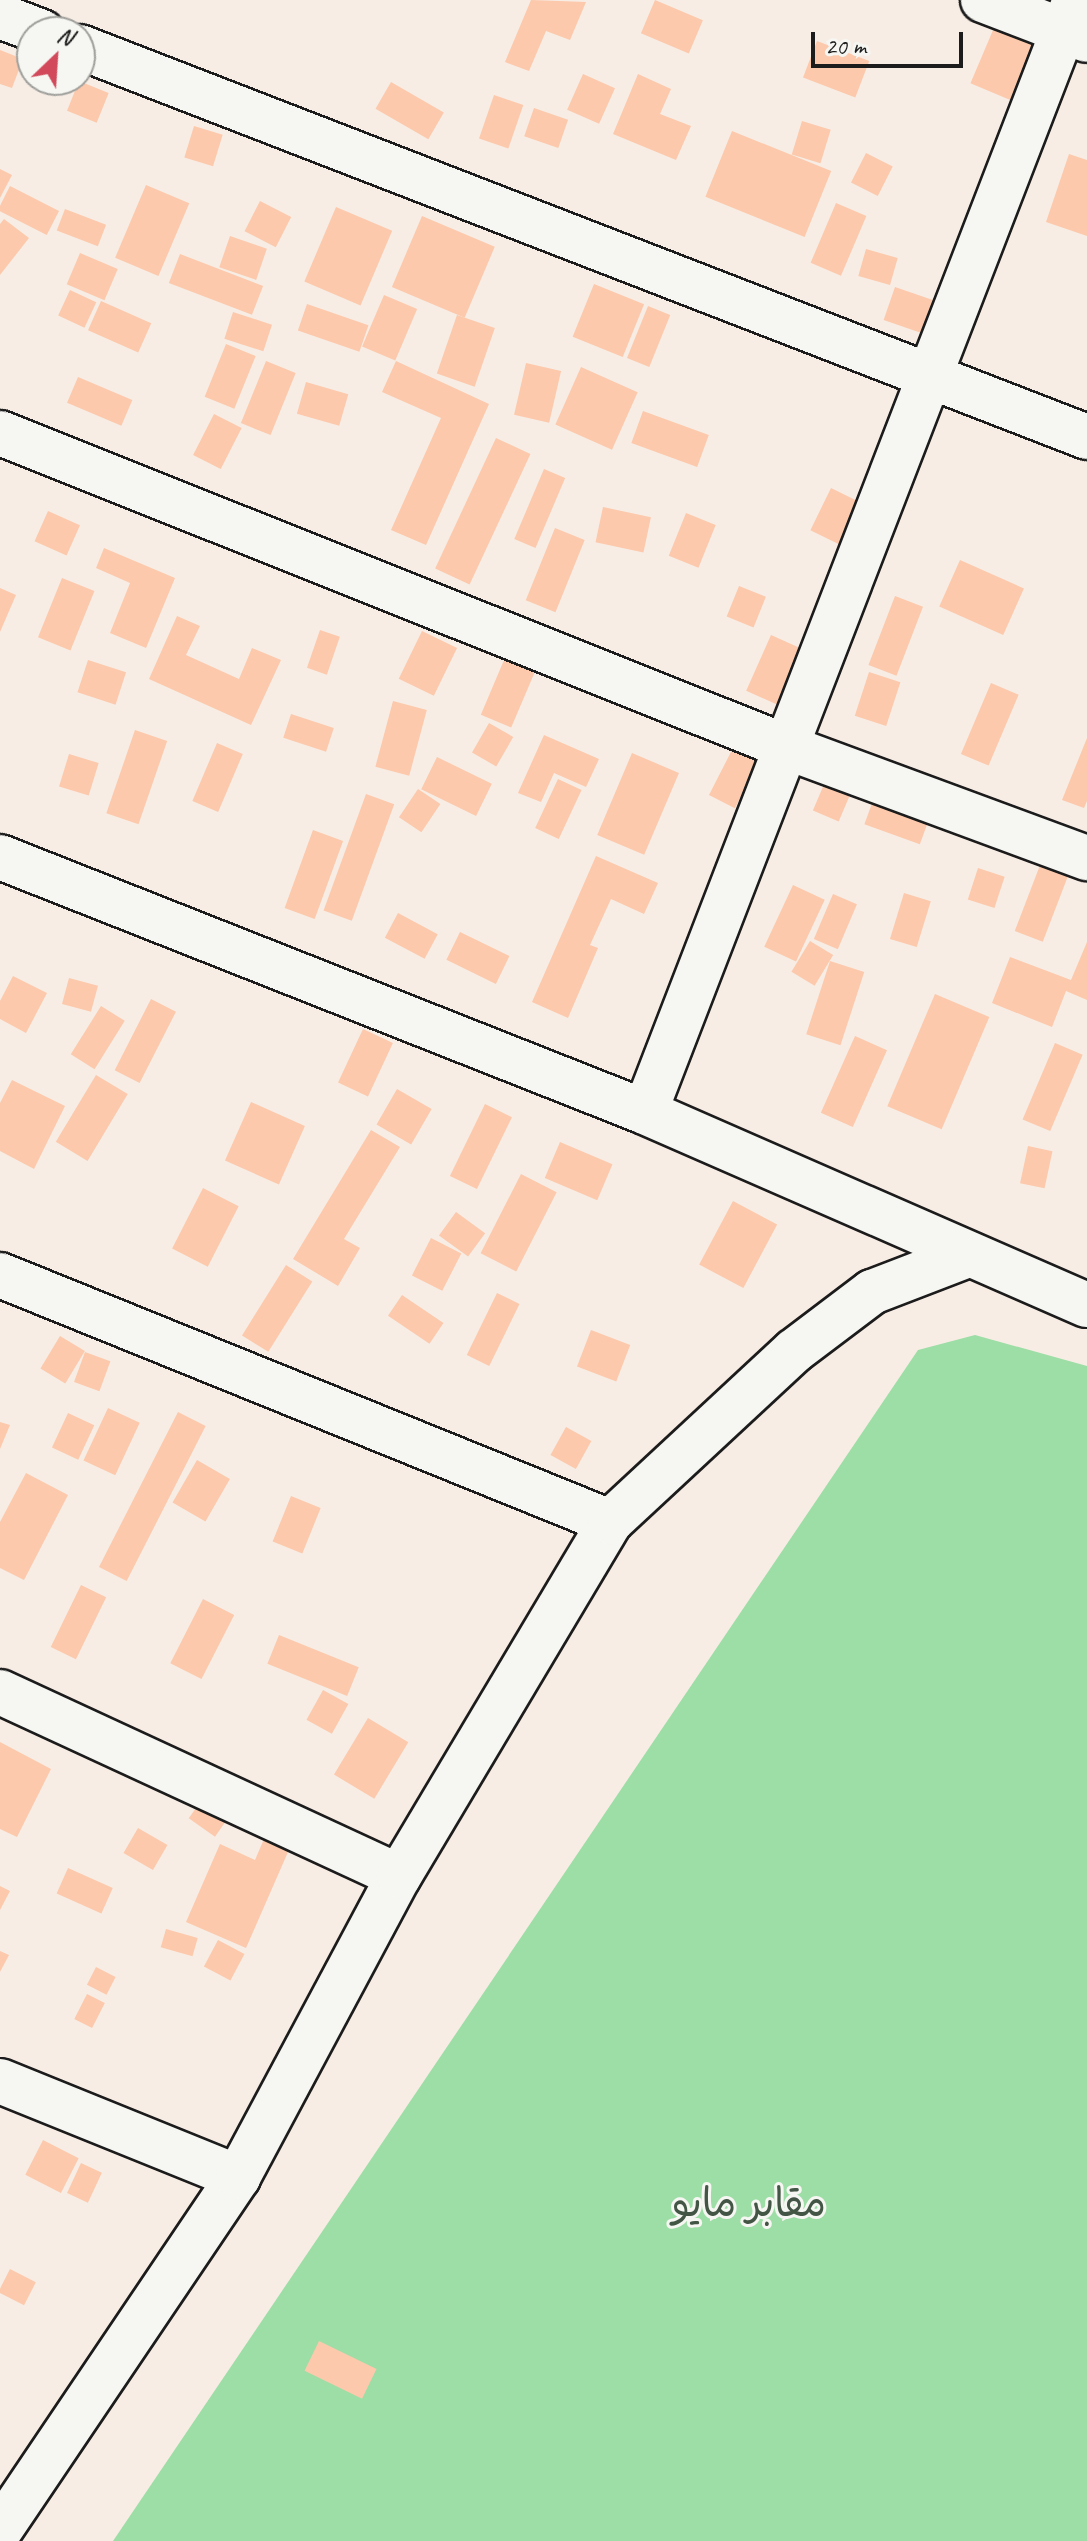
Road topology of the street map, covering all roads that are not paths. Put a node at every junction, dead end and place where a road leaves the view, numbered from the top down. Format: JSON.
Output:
{"nodes":[{"id":1,"x":983,"y":0,"type":"edge"},
{"id":2,"x":1075,"y":24,"type":"edge"},
{"id":3,"x":96,"y":53,"type":"edge"},
{"id":4,"x":930,"y":376,"type":"junction"},
{"id":5,"x":0,"y":433,"type":"edge"},
{"id":6,"x":1087,"y":437,"type":"edge"},
{"id":7,"x":789,"y":748,"type":"junction"},
{"id":8,"x":0,"y":857,"type":"edge"},
{"id":9,"x":1087,"y":858,"type":"edge"},
{"id":10,"x":645,"y":1112,"type":"junction"},
{"id":11,"x":966,"y":1256,"type":"junction"},
{"id":12,"x":0,"y":1275,"type":"edge"},
{"id":13,"x":1087,"y":1305,"type":"edge"},
{"id":14,"x":610,"y":1522,"type":"junction"},
{"id":15,"x":0,"y":1692,"type":"edge"},
{"id":16,"x":399,"y":1876,"type":"junction"},
{"id":17,"x":0,"y":2081,"type":"edge"},
{"id":18,"x":238,"y":2177,"type":"junction"},
{"id":19,"x":6,"y":2509,"type":"edge"}],
"edges":[{"from":1,"to":2,"type":"street"},
{"from":2,"to":4,"type":"street"},
{"from":3,"to":4,"type":"street"},
{"from":4,"to":6,"type":"street"},
{"from":4,"to":7,"type":"street"},
{"from":5,"to":7,"type":"street"},
{"from":7,"to":9,"type":"street"},
{"from":7,"to":10,"type":"street"},
{"from":8,"to":10,"type":"street"},
{"from":10,"to":11,"type":"street"},
{"from":11,"to":13,"type":"street"},
{"from":11,"to":14,"type":"street"},
{"from":12,"to":14,"type":"street"},
{"from":14,"to":16,"type":"street"},
{"from":15,"to":16,"type":"street"},
{"from":16,"to":18,"type":"street"},
{"from":17,"to":18,"type":"street"},
{"from":18,"to":19,"type":"street"}]}
